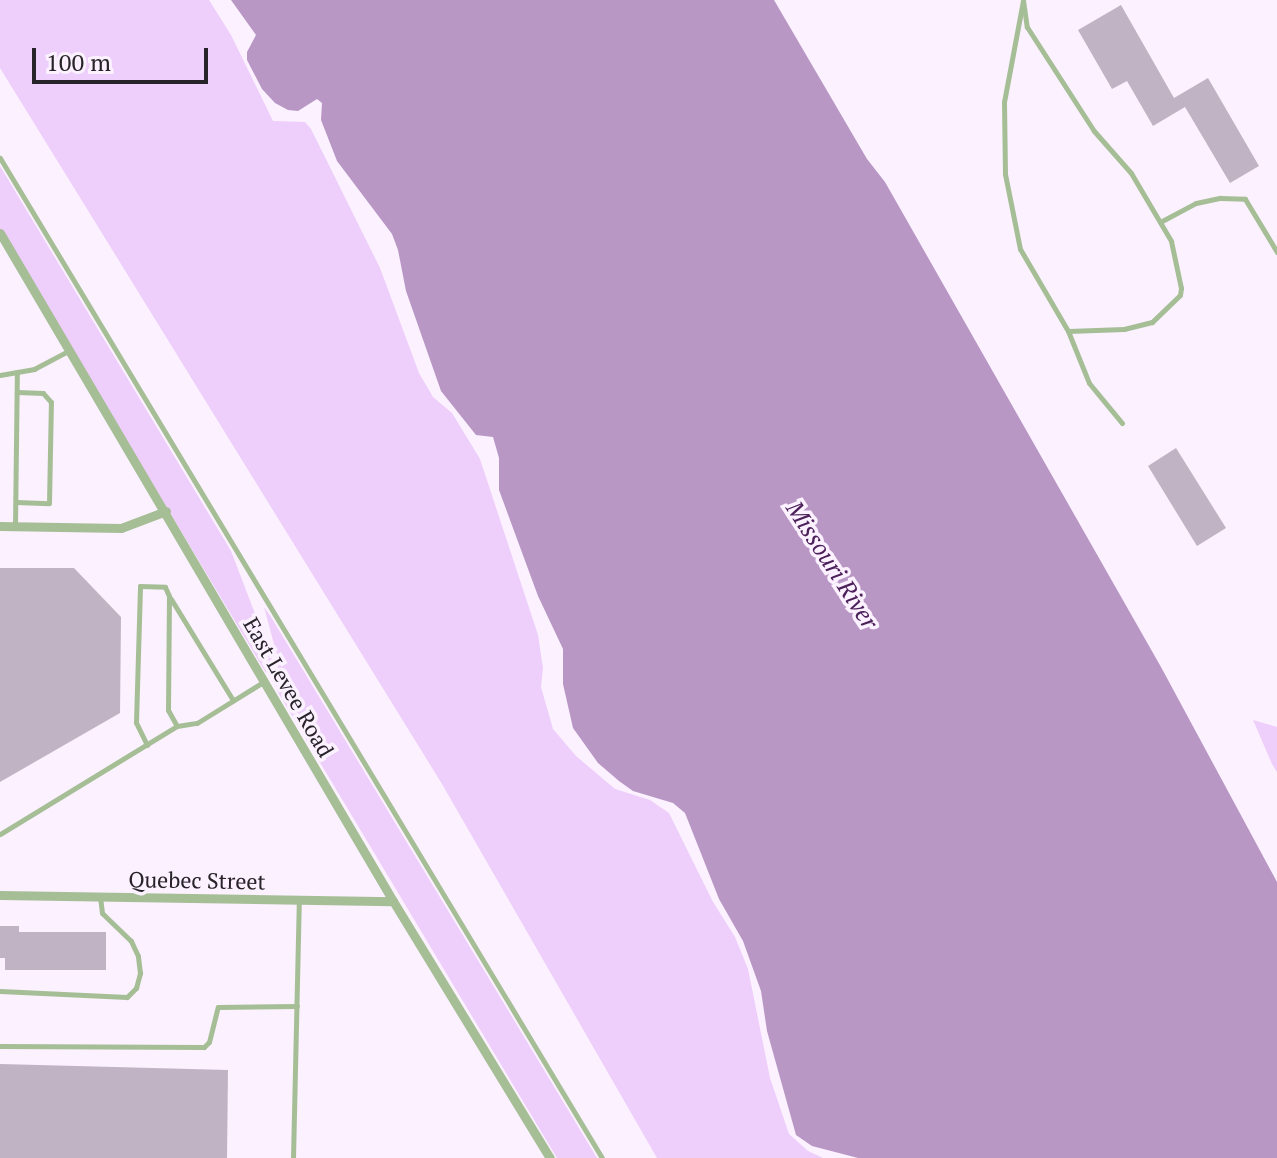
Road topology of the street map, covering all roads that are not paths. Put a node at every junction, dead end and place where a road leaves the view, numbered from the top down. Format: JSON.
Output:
{"nodes":[{"id":1,"x":1023,"y":0,"type":"edge"},
{"id":2,"x":0,"y":158,"type":"edge"},
{"id":3,"x":1162,"y":221,"type":"junction"},
{"id":4,"x":0,"y":233,"type":"edge"},
{"id":5,"x":1277,"y":252,"type":"edge"},
{"id":6,"x":1068,"y":331,"type":"junction"},
{"id":7,"x":71,"y":349,"type":"junction"},
{"id":8,"x":17,"y":372,"type":"junction"},
{"id":9,"x":0,"y":375,"type":"edge"},
{"id":10,"x":17,"y":392,"type":"junction"},
{"id":11,"x":1122,"y":423,"type":"dead end"},
{"id":12,"x":16,"y":502,"type":"junction"},
{"id":13,"x":166,"y":511,"type":"junction"},
{"id":14,"x":0,"y":526,"type":"edge"},
{"id":15,"x":15,"y":526,"type":"junction"},
{"id":16,"x":169,"y":596,"type":"junction"},
{"id":17,"x":264,"y":681,"type":"junction"},
{"id":18,"x":233,"y":700,"type":"junction"},
{"id":19,"x":177,"y":726,"type":"junction"},
{"id":20,"x":147,"y":745,"type":"junction"},
{"id":21,"x":0,"y":834,"type":"edge"},
{"id":22,"x":0,"y":895,"type":"edge"},
{"id":23,"x":100,"y":896,"type":"junction"},
{"id":24,"x":299,"y":899,"type":"junction"},
{"id":25,"x":393,"y":901,"type":"junction"},
{"id":26,"x":0,"y":991,"type":"edge"},
{"id":27,"x":297,"y":1006,"type":"junction"},
{"id":28,"x":0,"y":1046,"type":"edge"},
{"id":29,"x":293,"y":1158,"type":"edge"},
{"id":30,"x":550,"y":1158,"type":"edge"},
{"id":31,"x":602,"y":1158,"type":"edge"}],
"edges":[{"from":1,"to":3,"type":"lane"},
{"from":1,"to":6,"type":"lane"},
{"from":2,"to":31,"type":"lane"},
{"from":3,"to":5,"type":"lane"},
{"from":3,"to":6,"type":"lane"},
{"from":4,"to":7,"type":"street","name":"East Levee Road"},
{"from":6,"to":11,"type":"lane"},
{"from":7,"to":8,"type":"lane"},
{"from":7,"to":13,"type":"street","name":"East Levee Road"},
{"from":8,"to":9,"type":"lane"},
{"from":8,"to":10,"type":"lane"},
{"from":10,"to":12,"type":"lane"},
{"from":10,"to":12,"type":"lane"},
{"from":12,"to":15,"type":"lane"},
{"from":13,"to":15,"type":"street"},
{"from":13,"to":17,"type":"street","name":"East Levee Road"},
{"from":14,"to":15,"type":"street"},
{"from":16,"to":18,"type":"lane"},
{"from":16,"to":19,"type":"lane"},
{"from":16,"to":20,"type":"lane"},
{"from":17,"to":18,"type":"lane"},
{"from":17,"to":25,"type":"street","name":"East Levee Road"},
{"from":18,"to":19,"type":"lane"},
{"from":19,"to":20,"type":"lane"},
{"from":20,"to":21,"type":"lane"},
{"from":22,"to":23,"type":"street","name":"Quebec Street"},
{"from":23,"to":24,"type":"street","name":"Quebec Street"},
{"from":23,"to":26,"type":"lane"},
{"from":24,"to":25,"type":"street","name":"Quebec Street"},
{"from":24,"to":27,"type":"lane"},
{"from":25,"to":30,"type":"street","name":"East Levee Road"},
{"from":27,"to":28,"type":"lane"},
{"from":27,"to":29,"type":"lane"}]}
